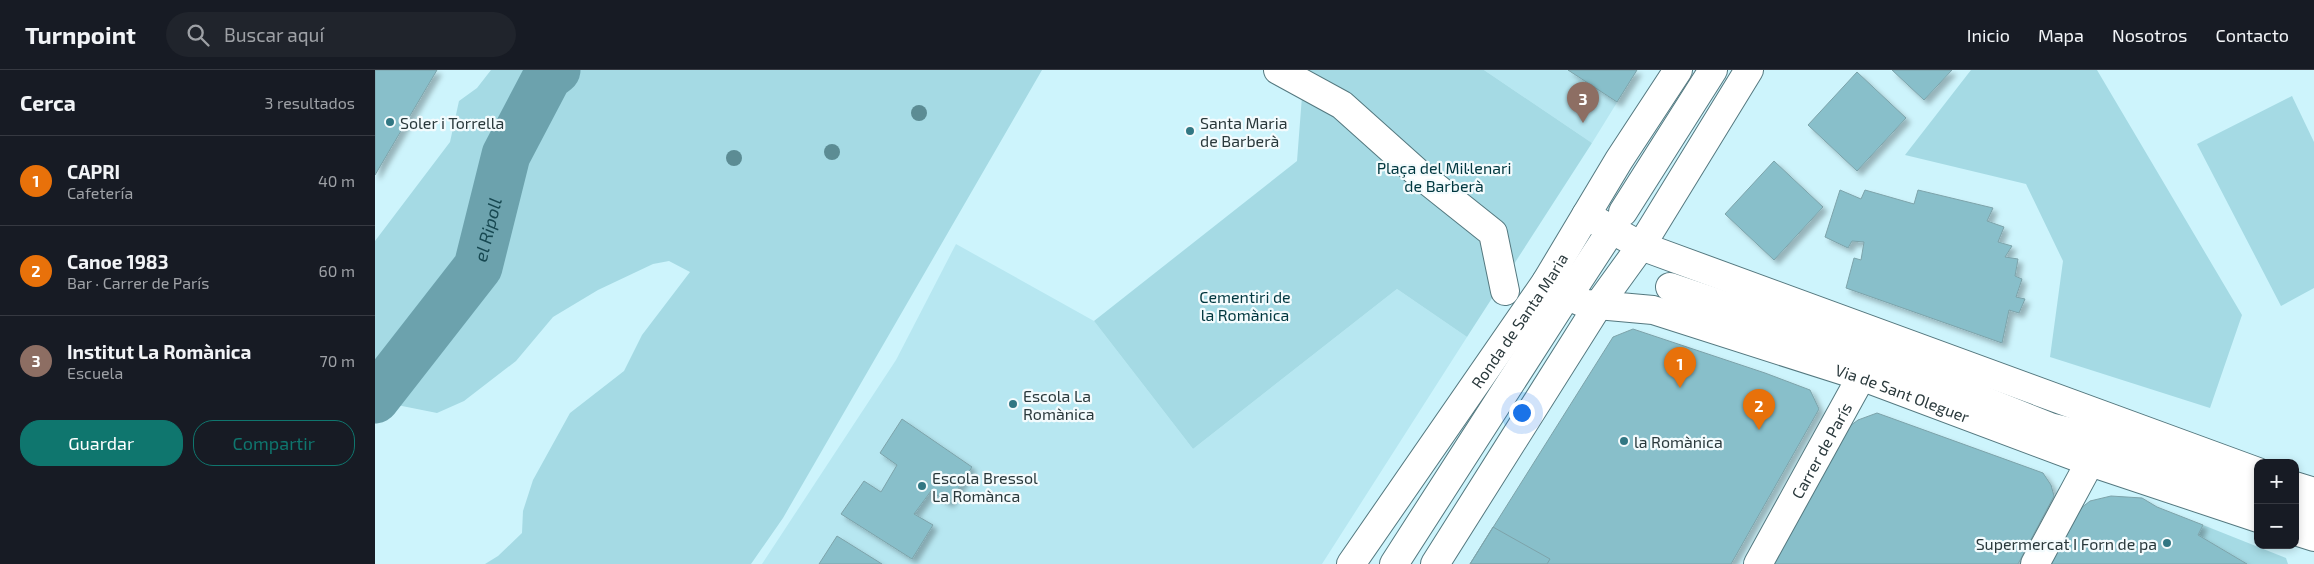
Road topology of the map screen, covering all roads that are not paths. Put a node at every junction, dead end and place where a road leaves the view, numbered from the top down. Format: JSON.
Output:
{"nodes":[{"id":1,"x":1278,"y":70,"type":"edge"},
{"id":2,"x":1678,"y":70,"type":"edge"},
{"id":3,"x":1713,"y":70,"type":"edge"},
{"id":4,"x":1749,"y":70,"type":"edge"},
{"id":5,"x":1623,"y":212,"type":"dead end"},
{"id":6,"x":1586,"y":215,"type":"junction"},
{"id":7,"x":1608,"y":235,"type":"dead end"},
{"id":8,"x":1641,"y":246,"type":"junction"},
{"id":9,"x":1546,"y":282,"type":"junction"},
{"id":10,"x":1670,"y":287,"type":"dead end"},
{"id":11,"x":1505,"y":291,"type":"dead end"},
{"id":12,"x":1599,"y":304,"type":"junction"},
{"id":13,"x":1873,"y":356,"type":"junction"},
{"id":14,"x":2099,"y":440,"type":"junction"},
{"id":15,"x":2254,"y":471,"type":"edge"},
{"id":16,"x":2299,"y":487,"type":"edge"},
{"id":17,"x":2314,"y":492,"type":"edge"},
{"id":18,"x":2254,"y":493,"type":"edge"},
{"id":19,"x":2299,"y":508,"type":"edge"},
{"id":20,"x":2314,"y":514,"type":"edge"},
{"id":21,"x":2254,"y":516,"type":"edge"},
{"id":22,"x":2299,"y":532,"type":"edge"},
{"id":23,"x":2314,"y":537,"type":"edge"},
{"id":24,"x":1351,"y":564,"type":"edge"},
{"id":25,"x":1395,"y":564,"type":"edge"},
{"id":26,"x":1435,"y":564,"type":"edge"},
{"id":27,"x":1758,"y":564,"type":"edge"},
{"id":28,"x":2035,"y":564,"type":"edge"}],
"edges":[{"from":1,"to":11,"type":"street"},
{"from":2,"to":6,"type":"street","name":"Ronda de Santa Maria"},
{"from":3,"to":5,"type":"street"},
{"from":4,"to":8,"type":"street"},
{"from":6,"to":8,"type":"street","name":"Via de Sant Oleguer"},
{"from":6,"to":9,"type":"street","name":"Ronda de Santa Maria"},
{"from":7,"to":25,"type":"street"},
{"from":8,"to":12,"type":"street"},
{"from":8,"to":13,"type":"street","name":"Via de Sant Oleguer"},
{"from":9,"to":12,"type":"street","name":"Via de Sant Oleguer"},
{"from":9,"to":24,"type":"street","name":"Ronda de Santa Maria"},
{"from":10,"to":13,"type":"street","name":"Via de Sant Oleguer"},
{"from":12,"to":13,"type":"street","name":"Via de Sant Oleguer"},
{"from":12,"to":26,"type":"street"},
{"from":13,"to":14,"type":"street","name":"Via de Sant Oleguer"},
{"from":13,"to":14,"type":"street","name":"Via de Sant Oleguer"},
{"from":13,"to":27,"type":"street","name":"Carrer de París"},
{"from":14,"to":15,"type":"street","name":"Via de Sant Oleguer"},
{"from":14,"to":18,"type":"street","name":"Via de Sant Oleguer"},
{"from":14,"to":21,"type":"street","name":"Via de Sant Oleguer"},
{"from":14,"to":28,"type":"street"},
{"from":16,"to":17,"type":"street"},
{"from":19,"to":20,"type":"street"},
{"from":22,"to":23,"type":"street"}]}
